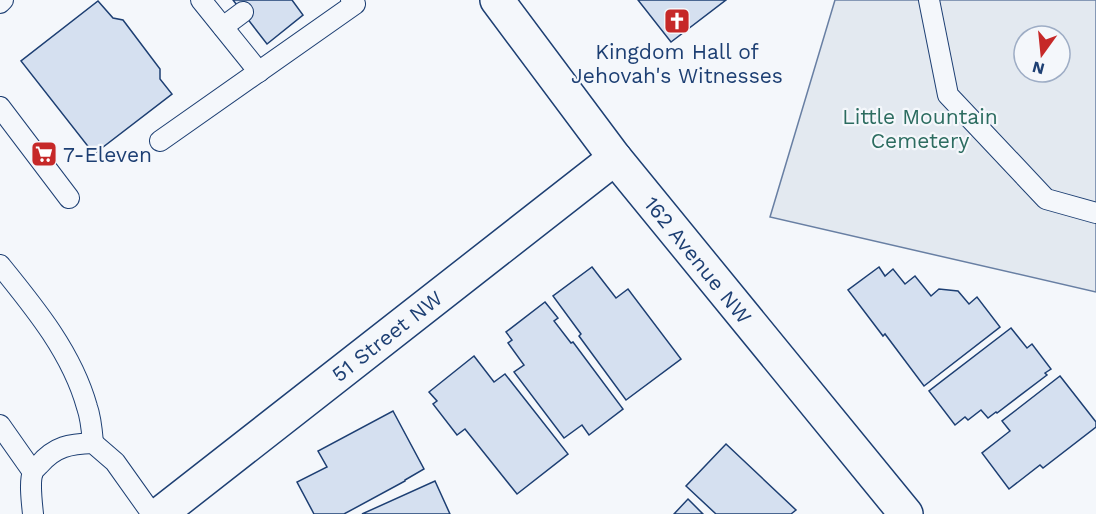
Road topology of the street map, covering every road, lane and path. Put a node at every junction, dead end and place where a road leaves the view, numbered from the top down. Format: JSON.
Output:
{"nodes":[{"id":1,"x":201,"y":0,"type":"edge"},
{"id":2,"x":351,"y":0,"type":"edge"},
{"id":3,"x":497,"y":0,"type":"edge"},
{"id":4,"x":929,"y":0,"type":"edge"},
{"id":5,"x":243,"y":12,"type":"dead end"},
{"id":6,"x":223,"y":27,"type":"junction"},
{"id":7,"x":259,"y":72,"type":"junction"},
{"id":8,"x":0,"y":107,"type":"edge"},
{"id":9,"x":160,"y":141,"type":"dead end"},
{"id":10,"x":615,"y":158,"type":"junction"},
{"id":11,"x":69,"y":198,"type":"dead end"},
{"id":12,"x":1096,"y":213,"type":"edge"},
{"id":13,"x":0,"y":265,"type":"edge"},
{"id":14,"x":0,"y":425,"type":"edge"},
{"id":15,"x":93,"y":443,"type":"junction"},
{"id":16,"x":33,"y":472,"type":"junction"},
{"id":17,"x":33,"y":514,"type":"edge"},
{"id":18,"x":152,"y":514,"type":"edge"},
{"id":19,"x":160,"y":514,"type":"edge"},
{"id":20,"x":906,"y":514,"type":"edge"}],
"edges":[{"from":1,"to":6,"type":"lane"},
{"from":2,"to":7,"type":"lane"},
{"from":3,"to":10,"type":"street","name":"162 Avenue NW"},
{"from":4,"to":12,"type":"lane"},
{"from":5,"to":6,"type":"lane"},
{"from":6,"to":7,"type":"lane"},
{"from":7,"to":9,"type":"lane"},
{"from":8,"to":11,"type":"lane"},
{"from":10,"to":19,"type":"street","name":"51 Street NW"},
{"from":10,"to":20,"type":"street","name":"162 Avenue NW"},
{"from":13,"to":15,"type":"lane"},
{"from":14,"to":16,"type":"lane"},
{"from":15,"to":16,"type":"lane"},
{"from":15,"to":18,"type":"lane"},
{"from":16,"to":17,"type":"lane"}]}
